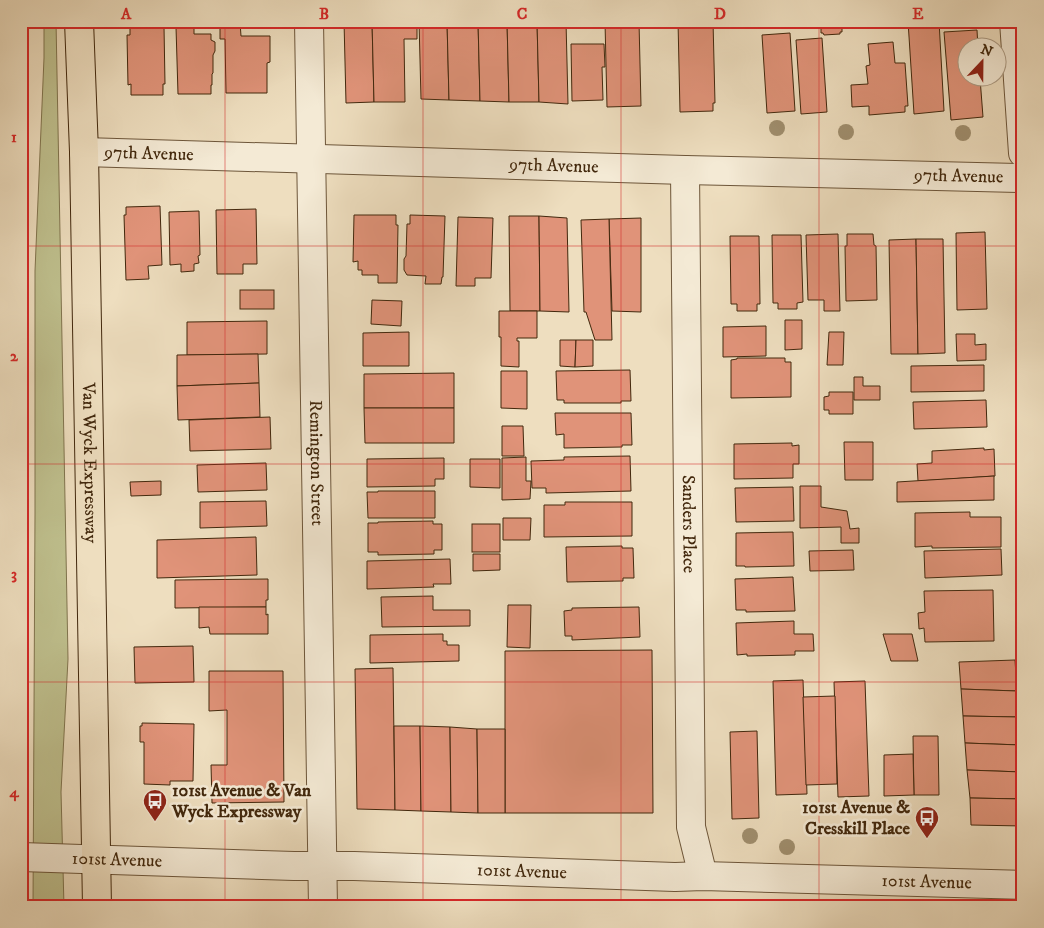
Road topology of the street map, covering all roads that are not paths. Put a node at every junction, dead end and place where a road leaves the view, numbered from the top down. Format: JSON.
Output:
{"nodes":[{"id":1,"x":79,"y":21,"type":"edge"},
{"id":2,"x":309,"y":21,"type":"edge"},
{"id":3,"x":1014,"y":21,"type":"edge"},
{"id":4,"x":84,"y":152,"type":"junction"},
{"id":5,"x":1023,"y":153,"type":"edge"},
{"id":6,"x":311,"y":159,"type":"junction"},
{"id":7,"x":685,"y":170,"type":"junction"},
{"id":8,"x":1023,"y":178,"type":"edge"},
{"id":9,"x":21,"y":857,"type":"edge"},
{"id":10,"x":96,"y":861,"type":"junction"},
{"id":11,"x":322,"y":866,"type":"junction"},
{"id":12,"x":703,"y":876,"type":"junction"},
{"id":13,"x":1023,"y":885,"type":"edge"},
{"id":14,"x":97,"y":907,"type":"edge"},
{"id":15,"x":323,"y":907,"type":"edge"}],
"edges":[{"from":1,"to":4,"type":"main road","name":"Van Wyck Expressway"},
{"from":2,"to":6,"type":"street","name":"Remington Street"},
{"from":3,"to":5,"type":"street"},
{"from":4,"to":6,"type":"street","name":"97th Avenue"},
{"from":4,"to":10,"type":"main road","name":"Van Wyck Expressway"},
{"from":6,"to":7,"type":"street","name":"97th Avenue"},
{"from":6,"to":11,"type":"street","name":"Remington Street"},
{"from":7,"to":8,"type":"street","name":"97th Avenue"},
{"from":7,"to":12,"type":"street","name":"Sanders Place"},
{"from":9,"to":10,"type":"street","name":"101st Avenue"},
{"from":10,"to":11,"type":"street","name":"101st Avenue"},
{"from":10,"to":14,"type":"main road","name":"Van Wyck Expressway"},
{"from":11,"to":12,"type":"street","name":"101st Avenue"},
{"from":11,"to":15,"type":"street","name":"Remington Street"},
{"from":12,"to":13,"type":"street","name":"101st Avenue"}]}
